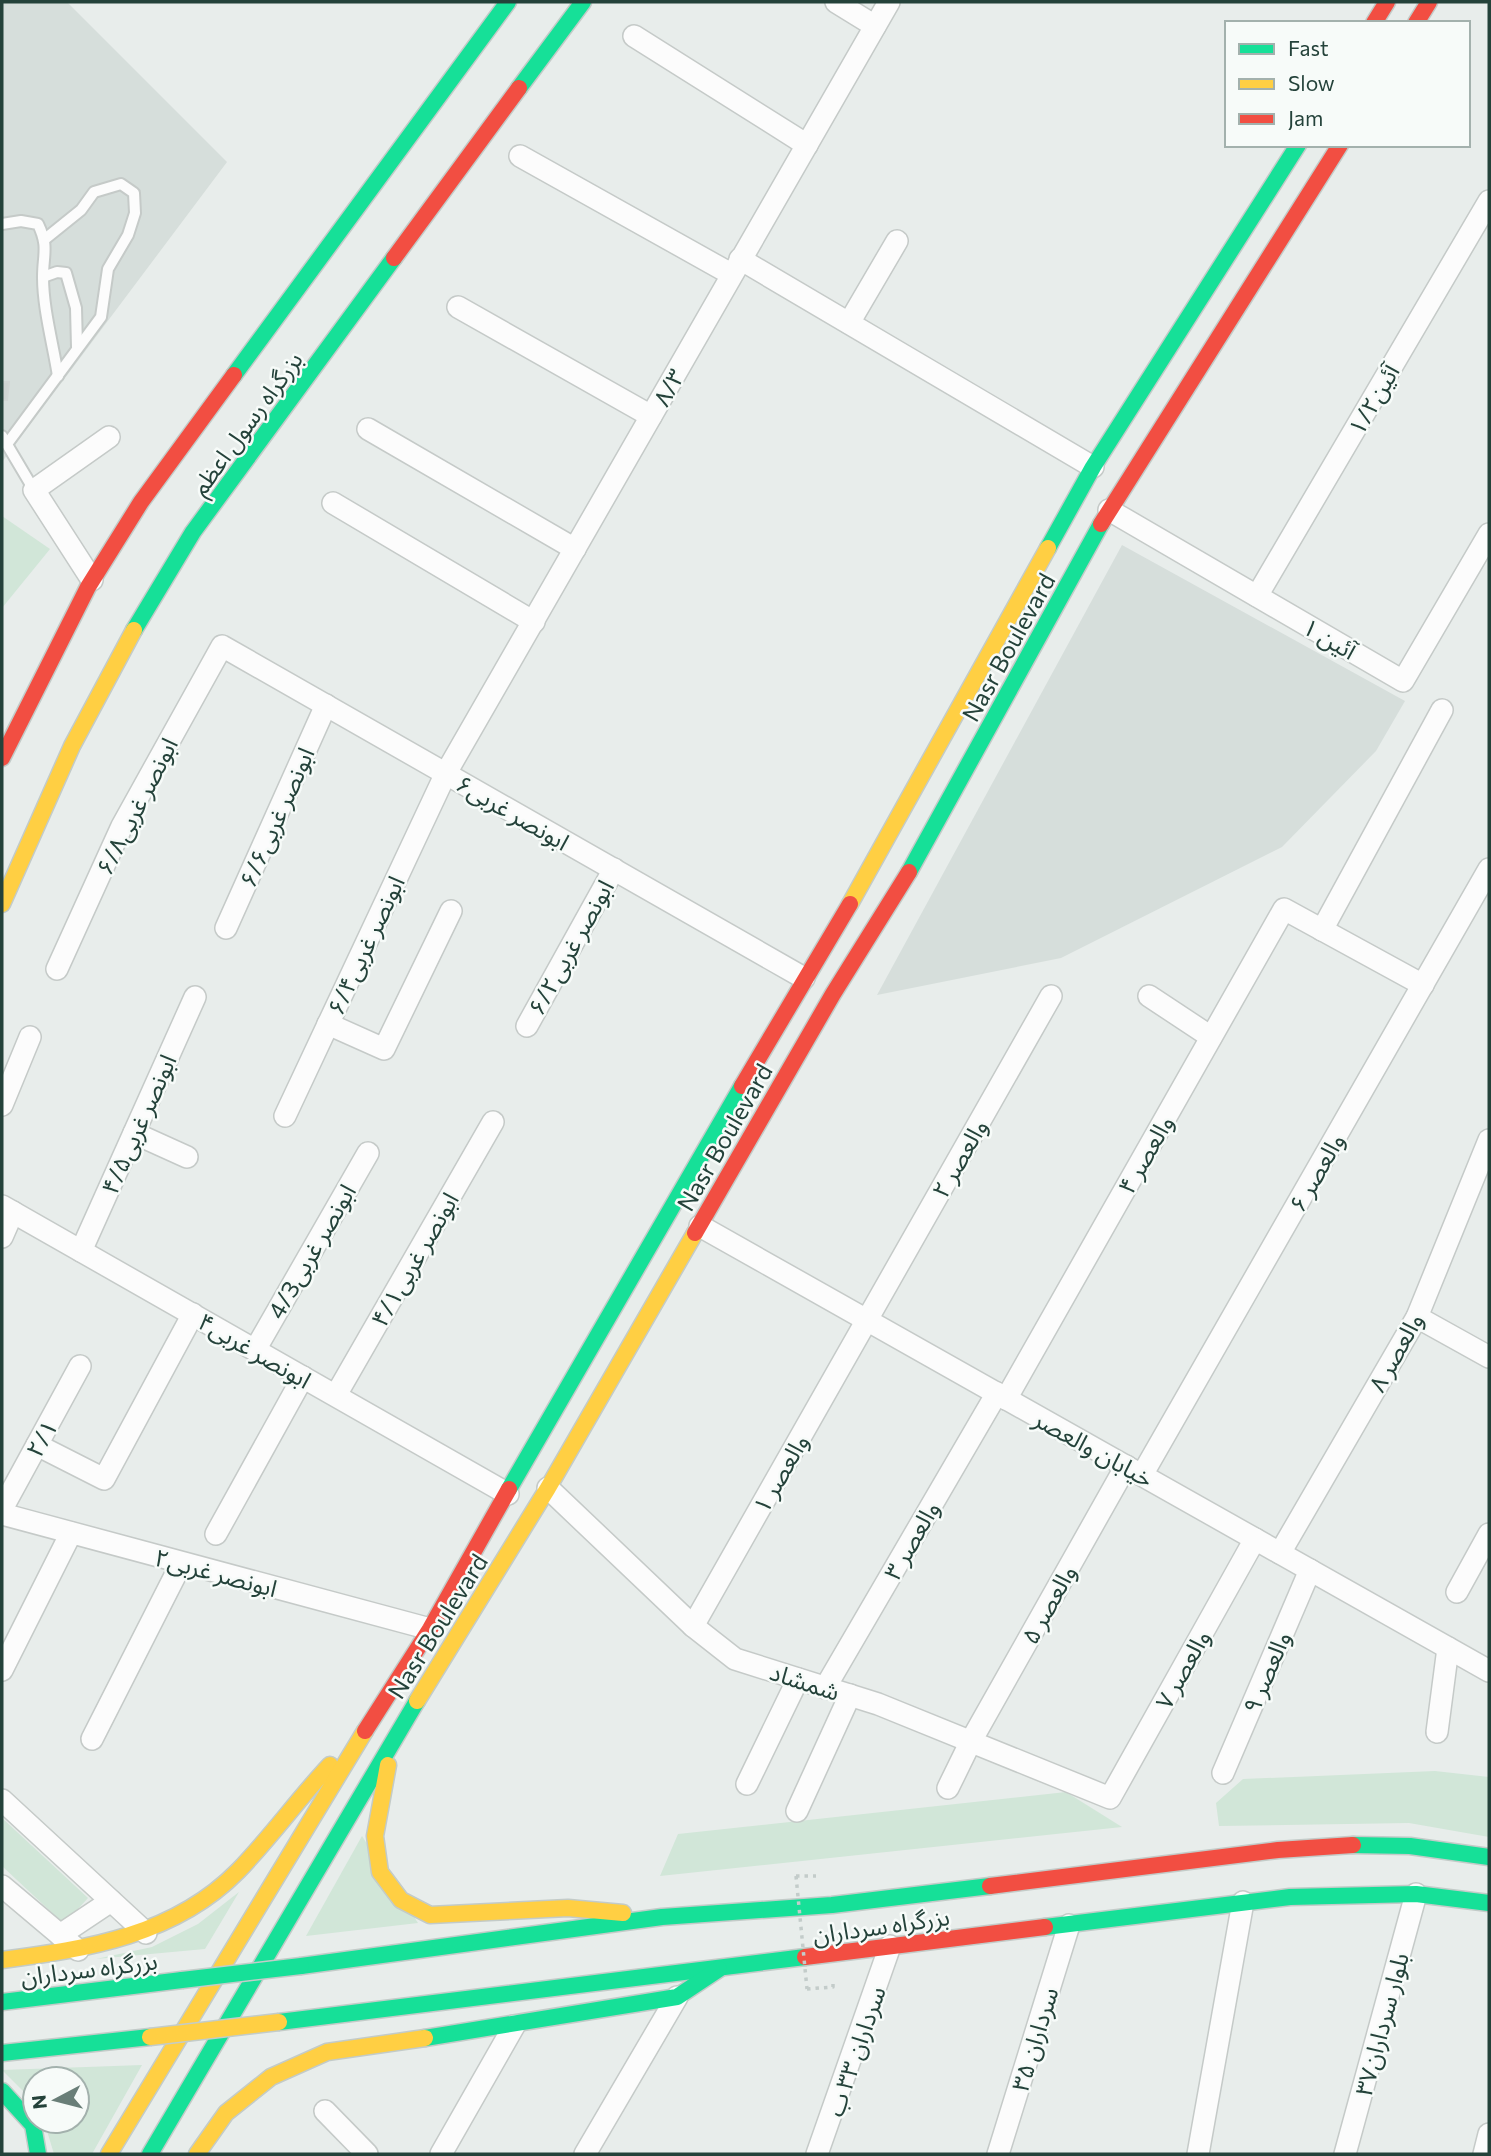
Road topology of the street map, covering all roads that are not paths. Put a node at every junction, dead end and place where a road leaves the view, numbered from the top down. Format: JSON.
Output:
{"nodes":[{"id":1,"x":508,"y":2,"type":"edge"},
{"id":2,"x":583,"y":2,"type":"edge"},
{"id":3,"x":836,"y":2,"type":"edge"},
{"id":4,"x":890,"y":2,"type":"edge"},
{"id":5,"x":1388,"y":2,"type":"edge"},
{"id":6,"x":1429,"y":2,"type":"edge"},
{"id":7,"x":1375,"y":21,"type":"edge"},
{"id":8,"x":1417,"y":21,"type":"edge"},
{"id":9,"x":876,"y":26,"type":"junction"},
{"id":10,"x":634,"y":36,"type":"dead end"},
{"id":11,"x":807,"y":145,"type":"junction"},
{"id":12,"x":1297,"y":147,"type":"edge"},
{"id":13,"x":1339,"y":147,"type":"edge"},
{"id":14,"x":520,"y":156,"type":"dead end"},
{"id":15,"x":1489,"y":201,"type":"edge"},
{"id":16,"x":2,"y":225,"type":"edge"},
{"id":17,"x":45,"y":239,"type":"junction"},
{"id":18,"x":897,"y":241,"type":"dead end"},
{"id":19,"x":736,"y":266,"type":"junction"},
{"id":20,"x":43,"y":277,"type":"junction"},
{"id":21,"x":458,"y":307,"type":"dead end"},
{"id":22,"x":849,"y":323,"type":"junction"},
{"id":23,"x":78,"y":347,"type":"junction"},
{"id":24,"x":58,"y":376,"type":"junction"},
{"id":25,"x":652,"y":416,"type":"junction"},
{"id":26,"x":368,"y":429,"type":"dead end"},
{"id":27,"x":109,"y":437,"type":"dead end"},
{"id":28,"x":4,"y":440,"type":"edge"},
{"id":29,"x":1093,"y":467,"type":"junction"},
{"id":30,"x":34,"y":491,"type":"junction"},
{"id":31,"x":332,"y":503,"type":"dead end"},
{"id":32,"x":1109,"y":510,"type":"junction"},
{"id":33,"x":1489,"y":534,"type":"edge"},
{"id":34,"x":575,"y":549,"type":"junction"},
{"id":35,"x":92,"y":580,"type":"junction"},
{"id":36,"x":1257,"y":596,"type":"junction"},
{"id":37,"x":534,"y":622,"type":"junction"},
{"id":38,"x":1026,"y":625,"type":"junction"},
{"id":39,"x":222,"y":646,"type":"joint"},
{"id":40,"x":326,"y":705,"type":"junction"},
{"id":41,"x":1442,"y":710,"type":"dead end"},
{"id":42,"x":2,"y":758,"type":"edge"},
{"id":43,"x":446,"y":774,"type":"junction"},
{"id":44,"x":614,"y":869,"type":"junction"},
{"id":45,"x":1489,"y":869,"type":"edge"},
{"id":46,"x":2,"y":904,"type":"edge"},
{"id":47,"x":451,"y":911,"type":"dead end"},
{"id":48,"x":226,"y":928,"type":"dead end"},
{"id":49,"x":1322,"y":930,"type":"junction"},
{"id":50,"x":57,"y":969,"type":"dead end"},
{"id":51,"x":804,"y":978,"type":"junction"},
{"id":52,"x":1423,"y":985,"type":"junction"},
{"id":53,"x":1051,"y":996,"type":"dead end"},
{"id":54,"x":1149,"y":996,"type":"dead end"},
{"id":55,"x":195,"y":997,"type":"dead end"},
{"id":56,"x":328,"y":1024,"type":"junction"},
{"id":57,"x":527,"y":1026,"type":"dead end"},
{"id":58,"x":30,"y":1037,"type":"dead end"},
{"id":59,"x":1211,"y":1037,"type":"junction"},
{"id":60,"x":2,"y":1105,"type":"edge"},
{"id":61,"x":285,"y":1116,"type":"dead end"},
{"id":62,"x":493,"y":1122,"type":"dead end"},
{"id":63,"x":134,"y":1133,"type":"junction"},
{"id":64,"x":1489,"y":1140,"type":"edge"},
{"id":65,"x":368,"y":1153,"type":"dead end"},
{"id":66,"x":187,"y":1157,"type":"dead end"},
{"id":67,"x":7,"y":1209,"type":"edge"},
{"id":68,"x":699,"y":1226,"type":"junction"},
{"id":69,"x":2,"y":1237,"type":"edge"},
{"id":70,"x":81,"y":1251,"type":"junction"},
{"id":71,"x":193,"y":1314,"type":"junction"},
{"id":72,"x":1417,"y":1317,"type":"junction"},
{"id":73,"x":867,"y":1320,"type":"junction"},
{"id":74,"x":255,"y":1350,"type":"junction"},
{"id":75,"x":1488,"y":1352,"type":"edge"},
{"id":76,"x":80,"y":1367,"type":"dead end"},
{"id":77,"x":303,"y":1377,"type":"junction"},
{"id":78,"x":336,"y":1395,"type":"junction"},
{"id":79,"x":1001,"y":1396,"type":"junction"},
{"id":80,"x":37,"y":1445,"type":"junction"},
{"id":81,"x":1134,"y":1471,"type":"junction"},
{"id":82,"x":548,"y":1489,"type":"junction"},
{"id":83,"x":509,"y":1494,"type":"junction"},
{"id":84,"x":2,"y":1512,"type":"edge"},
{"id":85,"x":71,"y":1533,"type":"junction"},
{"id":86,"x":1489,"y":1534,"type":"edge"},
{"id":87,"x":216,"y":1535,"type":"dead end"},
{"id":88,"x":1255,"y":1539,"type":"junction"},
{"id":89,"x":1280,"y":1553,"type":"junction"},
{"id":90,"x":181,"y":1564,"type":"junction"},
{"id":91,"x":1310,"y":1570,"type":"junction"},
{"id":92,"x":1457,"y":1592,"type":"dead end"},
{"id":93,"x":693,"y":1626,"type":"junction"},
{"id":94,"x":430,"y":1629,"type":"junction"},
{"id":95,"x":1448,"y":1648,"type":"junction"},
{"id":96,"x":2,"y":1670,"type":"edge"},
{"id":97,"x":1489,"y":1671,"type":"edge"},
{"id":98,"x":798,"y":1679,"type":"junction"},
{"id":99,"x":825,"y":1688,"type":"junction"},
{"id":100,"x":850,"y":1695,"type":"junction"},
{"id":101,"x":367,"y":1727,"type":"junction"},
{"id":102,"x":1437,"y":1732,"type":"dead end"},
{"id":103,"x":92,"y":1739,"type":"dead end"},
{"id":104,"x":971,"y":1741,"type":"junction"},
{"id":105,"x":391,"y":1744,"type":"junction"},
{"id":106,"x":1223,"y":1773,"type":"dead end"},
{"id":107,"x":747,"y":1784,"type":"dead end"},
{"id":108,"x":948,"y":1788,"type":"dead end"},
{"id":109,"x":1110,"y":1798,"type":"joint"},
{"id":110,"x":2,"y":1800,"type":"edge"},
{"id":111,"x":797,"y":1811,"type":"dead end"},
{"id":112,"x":1489,"y":1857,"type":"edge"},
{"id":113,"x":2,"y":1886,"type":"edge"},
{"id":114,"x":1416,"y":1894,"type":"junction"},
{"id":115,"x":111,"y":1901,"type":"junction"},
{"id":116,"x":1243,"y":1902,"type":"junction"},
{"id":117,"x":1489,"y":1903,"type":"edge"},
{"id":118,"x":662,"y":1917,"type":"junction"},
{"id":119,"x":1069,"y":1925,"type":"junction"},
{"id":120,"x":146,"y":1933,"type":"junction"},
{"id":121,"x":60,"y":1935,"type":"junction"},
{"id":122,"x":890,"y":1946,"type":"junction"},
{"id":123,"x":78,"y":1950,"type":"junction"},
{"id":124,"x":2,"y":1960,"type":"edge"},
{"id":125,"x":719,"y":1969,"type":"junction"},
{"id":126,"x":677,"y":1997,"type":"junction"},
{"id":127,"x":2,"y":2002,"type":"edge"},
{"id":128,"x":514,"y":2026,"type":"junction"},
{"id":129,"x":2,"y":2053,"type":"edge"},
{"id":130,"x":2,"y":2091,"type":"edge"},
{"id":131,"x":325,"y":2111,"type":"dead end"},
{"id":132,"x":1489,"y":2134,"type":"edge"},
{"id":133,"x":38,"y":2154,"type":"edge"},
{"id":134,"x":109,"y":2154,"type":"edge"},
{"id":135,"x":150,"y":2154,"type":"edge"},
{"id":136,"x":197,"y":2154,"type":"edge"},
{"id":137,"x":367,"y":2154,"type":"edge"},
{"id":138,"x":440,"y":2154,"type":"edge"},
{"id":139,"x":585,"y":2154,"type":"edge"},
{"id":140,"x":817,"y":2154,"type":"edge"},
{"id":141,"x":998,"y":2154,"type":"edge"},
{"id":142,"x":1198,"y":2154,"type":"edge"},
{"id":143,"x":1345,"y":2154,"type":"edge"},
{"id":144,"x":1484,"y":2154,"type":"edge"}],
"edges":[{"from":1,"to":35,"type":"main road","name":"بزرگراه رسول اعظم"},
{"from":2,"to":46,"type":"main road","name":"بزرگراه رسول اعظم"},
{"from":3,"to":9,"type":"street"},
{"from":4,"to":9,"type":"street","name":"۸/۳"},
{"from":5,"to":7,"type":"main road"},
{"from":6,"to":8,"type":"main road"},
{"from":9,"to":11,"type":"street","name":"۸/۳"},
{"from":10,"to":11,"type":"street"},
{"from":11,"to":19,"type":"street","name":"۸/۳"},
{"from":12,"to":29,"type":"main road","name":"Nasr Boulevard"},
{"from":13,"to":32,"type":"main road","name":"Nasr Boulevard"},
{"from":14,"to":19,"type":"street"},
{"from":15,"to":36,"type":"street","name":"۱/۲آئین"},
{"from":16,"to":17,"type":"lane"},
{"from":17,"to":20,"type":"lane"},
{"from":17,"to":23,"type":"lane"},
{"from":18,"to":22,"type":"street"},
{"from":19,"to":22,"type":"street"},
{"from":19,"to":25,"type":"street","name":"۸/۳"},
{"from":20,"to":23,"type":"lane"},
{"from":20,"to":24,"type":"lane"},
{"from":21,"to":25,"type":"street"},
{"from":22,"to":29,"type":"street"},
{"from":23,"to":24,"type":"lane"},
{"from":24,"to":28,"type":"lane"},
{"from":25,"to":34,"type":"street","name":"۸/۳"},
{"from":26,"to":34,"type":"street"},
{"from":27,"to":30,"type":"street"},
{"from":28,"to":30,"type":"lane"},
{"from":29,"to":38,"type":"main road","name":"Nasr Boulevard"},
{"from":30,"to":35,"type":"street"},
{"from":31,"to":37,"type":"street"},
{"from":32,"to":36,"type":"street","name":"آئین ۱"},
{"from":32,"to":38,"type":"main road","name":"Nasr Boulevard"},
{"from":33,"to":36,"type":"street","name":"آئین ۱"},
{"from":34,"to":37,"type":"street","name":"۸/۳"},
{"from":35,"to":42,"type":"main road","name":"بزرگراه رسول اعظم"},
{"from":37,"to":43,"type":"street","name":"۸/۳"},
{"from":38,"to":51,"type":"main road","name":"Nasr Boulevard"},
{"from":38,"to":68,"type":"main road","name":"Nasr Boulevard"},
{"from":39,"to":40,"type":"street","name":"۶ابونصر غربی"},
{"from":39,"to":50,"type":"street","name":"۶/۸ابونصر غربی"},
{"from":40,"to":43,"type":"street","name":"۶ابونصر غربی"},
{"from":40,"to":48,"type":"street","name":"۶/۶ابونصر غربی"},
{"from":41,"to":49,"type":"street"},
{"from":43,"to":44,"type":"street","name":"۶ابونصر غربی"},
{"from":43,"to":56,"type":"street","name":"۶/۴ابونصر غربی"},
{"from":44,"to":51,"type":"street","name":"۶ابونصر غربی"},
{"from":44,"to":57,"type":"street","name":"۶/۲ابونصر غربی"},
{"from":45,"to":52,"type":"street","name":"والعصر ۶"},
{"from":47,"to":56,"type":"street"},
{"from":49,"to":52,"type":"street"},
{"from":49,"to":59,"type":"street","name":"والعصر ۴"},
{"from":51,"to":83,"type":"main road","name":"Nasr Boulevard"},
{"from":52,"to":81,"type":"street","name":"والعصر ۶"},
{"from":53,"to":73,"type":"street","name":"والعصر ۲"},
{"from":54,"to":59,"type":"street"},
{"from":55,"to":63,"type":"street","name":"۴/۵ابونصر غربی"},
{"from":56,"to":61,"type":"street","name":"۶/۴ابونصر غربی"},
{"from":58,"to":60,"type":"street"},
{"from":59,"to":79,"type":"street","name":"والعصر ۴"},
{"from":62,"to":78,"type":"street","name":"۴/۱ابونصر غربی"},
{"from":63,"to":66,"type":"street"},
{"from":63,"to":70,"type":"street","name":"۴/۵ابونصر غربی"},
{"from":64,"to":72,"type":"street","name":"والعصر ۸"},
{"from":65,"to":74,"type":"street","name":"4/3ابونصر غربی"},
{"from":67,"to":69,"type":"street"},
{"from":67,"to":70,"type":"street","name":"۴ابونصر غربی"},
{"from":68,"to":73,"type":"street","name":"خیابان والعصر"},
{"from":68,"to":82,"type":"main road","name":"Nasr Boulevard"},
{"from":70,"to":71,"type":"street","name":"۴ابونصر غربی"},
{"from":71,"to":74,"type":"street","name":"۴ابونصر غربی"},
{"from":71,"to":80,"type":"street"},
{"from":72,"to":75,"type":"street"},
{"from":72,"to":89,"type":"street","name":"والعصر ۸"},
{"from":73,"to":79,"type":"street","name":"خیابان والعصر"},
{"from":73,"to":93,"type":"street","name":"والعصر ۱"},
{"from":74,"to":77,"type":"street","name":"۴ابونصر غربی"},
{"from":76,"to":80,"type":"street","name":"۲/۱"},
{"from":77,"to":78,"type":"street","name":"۴ابونصر غربی"},
{"from":77,"to":87,"type":"street"},
{"from":78,"to":83,"type":"street","name":"۴ابونصر غربی"},
{"from":79,"to":81,"type":"street","name":"خیابان والعصر"},
{"from":79,"to":99,"type":"street","name":"والعصر ۳"},
{"from":80,"to":84,"type":"street","name":"۲/۱"},
{"from":81,"to":88,"type":"street","name":"خیابان والعصر"},
{"from":81,"to":104,"type":"street","name":"والعصر ۵"},
{"from":82,"to":93,"type":"street","name":"شمشاد"},
{"from":82,"to":105,"type":"main road","name":"Nasr Boulevard"},
{"from":83,"to":94,"type":"main road","name":"Nasr Boulevard"},
{"from":84,"to":85,"type":"street","name":"۲ابونصر غربی"},
{"from":85,"to":90,"type":"street","name":"۲ابونصر غربی"},
{"from":85,"to":96,"type":"street"},
{"from":86,"to":92,"type":"street"},
{"from":88,"to":89,"type":"street","name":"خیابان والعصر"},
{"from":88,"to":109,"type":"street","name":"والعصر ۷"},
{"from":89,"to":91,"type":"street","name":"خیابان والعصر"},
{"from":90,"to":94,"type":"street","name":"۲ابونصر غربی"},
{"from":90,"to":103,"type":"street"},
{"from":91,"to":95,"type":"street","name":"خیابان والعصر"},
{"from":91,"to":106,"type":"street","name":"والعصر ۹"},
{"from":93,"to":98,"type":"street","name":"شمشاد"},
{"from":94,"to":101,"type":"main road","name":"Nasr Boulevard"},
{"from":95,"to":97,"type":"street","name":"خیابان والعصر"},
{"from":95,"to":102,"type":"street"},
{"from":98,"to":99,"type":"street","name":"شمشاد"},
{"from":98,"to":107,"type":"street"},
{"from":99,"to":100,"type":"street","name":"شمشاد"},
{"from":100,"to":104,"type":"street","name":"شمشاد"},
{"from":100,"to":111,"type":"street"},
{"from":101,"to":120,"type":"main road"},
{"from":101,"to":134,"type":"main road","name":"Nasr Boulevard"},
{"from":104,"to":108,"type":"street","name":"والعصر ۵"},
{"from":104,"to":109,"type":"street","name":"شمشاد"},
{"from":105,"to":118,"type":"main road"},
{"from":105,"to":135,"type":"main road","name":"Nasr Boulevard"},
{"from":110,"to":115,"type":"street"},
{"from":112,"to":118,"type":"main road","name":"بزرگراه سرداران"},
{"from":113,"to":121,"type":"street"},
{"from":114,"to":116,"type":"main road","name":"بزرگراه سرداران"},
{"from":114,"to":117,"type":"main road","name":"بزرگراه سرداران"},
{"from":114,"to":143,"type":"street","name":"بلوار سرداران۳۷"},
{"from":115,"to":120,"type":"street"},
{"from":115,"to":121,"type":"street"},
{"from":116,"to":119,"type":"main road","name":"بزرگراه سرداران"},
{"from":116,"to":142,"type":"street"},
{"from":118,"to":127,"type":"main road","name":"بزرگراه سرداران","bridge":true},
{"from":119,"to":122,"type":"main road","name":"بزرگراه سرداران"},
{"from":119,"to":141,"type":"street","name":"سرداران ۳۵"},
{"from":120,"to":123,"type":"main road"},
{"from":121,"to":123,"type":"street"},
{"from":122,"to":125,"type":"main road","name":"بزرگراه سرداران"},
{"from":122,"to":140,"type":"street","name":"سرداران ۳۳ ب"},
{"from":123,"to":124,"type":"main road"},
{"from":125,"to":126,"type":"main road"},
{"from":125,"to":129,"type":"main road","name":"بزرگراه سرداران","bridge":true},
{"from":126,"to":128,"type":"main road"},
{"from":126,"to":139,"type":"street"},
{"from":128,"to":136,"type":"main road"},
{"from":128,"to":138,"type":"street"},
{"from":130,"to":133,"type":"main road"},
{"from":131,"to":137,"type":"street"},
{"from":132,"to":144,"type":"street"}]}
